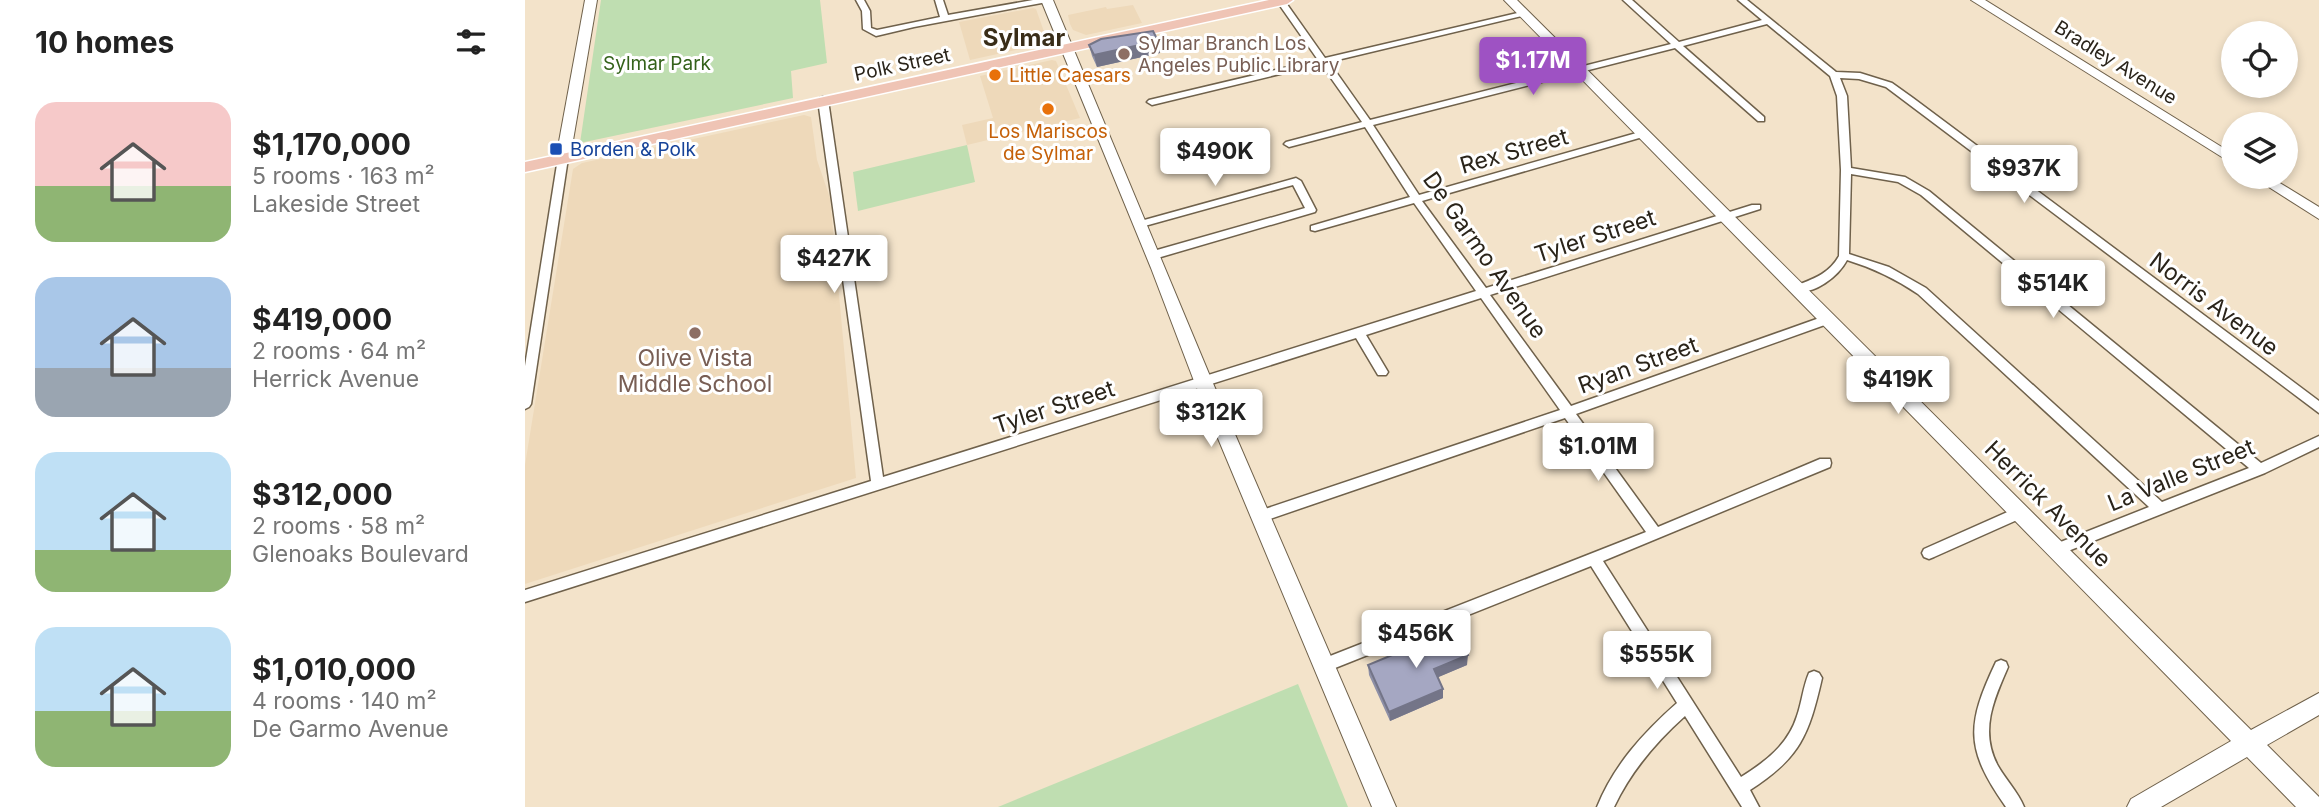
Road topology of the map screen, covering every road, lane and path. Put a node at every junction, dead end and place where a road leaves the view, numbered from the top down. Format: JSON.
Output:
{"nodes":[{"id":1,"x":591,"y":0,"type":"edge"},
{"id":2,"x":860,"y":0,"type":"edge"},
{"id":3,"x":939,"y":0,"type":"edge"},
{"id":4,"x":1047,"y":0,"type":"edge"},
{"id":5,"x":1283,"y":0,"type":"edge"},
{"id":6,"x":1627,"y":0,"type":"edge"},
{"id":7,"x":1742,"y":0,"type":"edge"},
{"id":8,"x":1976,"y":0,"type":"edge"},
{"id":9,"x":1516,"y":6,"type":"edge"},
{"id":10,"x":945,"y":19,"type":"junction"},
{"id":11,"x":1769,"y":21,"type":"junction"},
{"id":12,"x":1677,"y":44,"type":"junction"},
{"id":13,"x":1067,"y":47,"type":"junction"},
{"id":14,"x":1324,"y":60,"type":"junction"},
{"id":15,"x":1580,"y":70,"type":"junction"},
{"id":16,"x":1834,"y":75,"type":"junction"},
{"id":17,"x":823,"y":100,"type":"junction"},
{"id":18,"x":1152,"y":102,"type":"dead end"},
{"id":19,"x":1761,"y":119,"type":"dead end"},
{"id":20,"x":1368,"y":124,"type":"junction"},
{"id":21,"x":1643,"y":134,"type":"junction"},
{"id":22,"x":1289,"y":144,"type":"dead end"},
{"id":23,"x":2221,"y":152,"type":"edge"},
{"id":24,"x":563,"y":158,"type":"junction"},
{"id":25,"x":525,"y":167,"type":"edge"},
{"id":26,"x":1846,"y":170,"type":"junction"},
{"id":27,"x":2279,"y":189,"type":"edge"},
{"id":28,"x":1416,"y":199,"type":"junction"},
{"id":29,"x":1756,"y":207,"type":"dead end"},
{"id":30,"x":2319,"y":214,"type":"edge"},
{"id":31,"x":1727,"y":216,"type":"junction"},
{"id":32,"x":1141,"y":224,"type":"junction"},
{"id":33,"x":1315,"y":228,"type":"dead end"},
{"id":34,"x":1154,"y":255,"type":"junction"},
{"id":35,"x":1844,"y":256,"type":"junction"},
{"id":36,"x":1799,"y":289,"type":"junction"},
{"id":37,"x":1485,"y":293,"type":"junction"},
{"id":38,"x":1829,"y":319,"type":"junction"},
{"id":39,"x":1359,"y":332,"type":"junction"},
{"id":40,"x":531,"y":335,"type":"edge"},
{"id":41,"x":1382,"y":372,"type":"dead end"},
{"id":42,"x":1203,"y":382,"type":"junction"},
{"id":43,"x":525,"y":404,"type":"edge"},
{"id":44,"x":2319,"y":408,"type":"edge"},
{"id":45,"x":1568,"y":412,"type":"junction"},
{"id":46,"x":2319,"y":441,"type":"edge"},
{"id":47,"x":1825,"y":463,"type":"dead end"},
{"id":48,"x":2260,"y":469,"type":"junction"},
{"id":49,"x":878,"y":485,"type":"junction"},
{"id":50,"x":2159,"y":508,"type":"junction"},
{"id":51,"x":2021,"y":512,"type":"junction"},
{"id":52,"x":1261,"y":516,"type":"junction"},
{"id":53,"x":1655,"y":534,"type":"junction"},
{"id":54,"x":2058,"y":549,"type":"junction"},
{"id":55,"x":1929,"y":553,"type":"dead end"},
{"id":56,"x":1593,"y":557,"type":"junction"},
{"id":57,"x":525,"y":596,"type":"edge"},
{"id":58,"x":1325,"y":665,"type":"junction"},
{"id":59,"x":2001,"y":667,"type":"dead end"},
{"id":60,"x":1814,"y":678,"type":"dead end"},
{"id":61,"x":2319,"y":702,"type":"edge"},
{"id":62,"x":1687,"y":704,"type":"junction"},
{"id":63,"x":2248,"y":743,"type":"junction"},
{"id":64,"x":1739,"y":788,"type":"junction"},
{"id":65,"x":1384,"y":807,"type":"edge"},
{"id":66,"x":1605,"y":807,"type":"edge"},
{"id":67,"x":1751,"y":807,"type":"edge"},
{"id":68,"x":2015,"y":807,"type":"edge"},
{"id":69,"x":2139,"y":807,"type":"edge"},
{"id":70,"x":2312,"y":807,"type":"edge"}],
"edges":[{"from":1,"to":24,"type":"street"},
{"from":2,"to":10,"type":"street"},
{"from":3,"to":10,"type":"street"},
{"from":4,"to":10,"type":"street"},
{"from":4,"to":13,"type":"street"},
{"from":5,"to":13,"type":"main road","name":"Polk Street"},
{"from":5,"to":14,"type":"street","name":"De Garmo Avenue"},
{"from":6,"to":12,"type":"street"},
{"from":7,"to":11,"type":"street"},
{"from":8,"to":23,"type":"street","name":"Bradley Avenue"},
{"from":9,"to":14,"type":"street"},
{"from":9,"to":15,"type":"street","name":"Herrick Avenue"},
{"from":11,"to":12,"type":"street"},
{"from":11,"to":16,"type":"street"},
{"from":12,"to":15,"type":"street"},
{"from":12,"to":19,"type":"street"},
{"from":13,"to":17,"type":"main road","name":"Polk Street"},
{"from":13,"to":32,"type":"street"},
{"from":14,"to":18,"type":"street"},
{"from":14,"to":20,"type":"street","name":"De Garmo Avenue"},
{"from":15,"to":20,"type":"street"},
{"from":15,"to":21,"type":"street","name":"Herrick Avenue"},
{"from":16,"to":26,"type":"street"},
{"from":16,"to":44,"type":"street","name":"Norris Avenue"},
{"from":17,"to":24,"type":"main road","name":"Polk Street"},
{"from":17,"to":49,"type":"street"},
{"from":20,"to":22,"type":"street"},
{"from":20,"to":28,"type":"street","name":"De Garmo Avenue"},
{"from":21,"to":28,"type":"street","name":"Rex Street"},
{"from":21,"to":31,"type":"street","name":"Herrick Avenue"},
{"from":24,"to":25,"type":"main road","name":"Polk Street"},
{"from":24,"to":40,"type":"street"},
{"from":26,"to":35,"type":"street"},
{"from":26,"to":48,"type":"street"},
{"from":27,"to":30,"type":"street"},
{"from":28,"to":33,"type":"street","name":"Rex Street"},
{"from":28,"to":37,"type":"street","name":"De Garmo Avenue"},
{"from":29,"to":31,"type":"street","name":"Tyler Street"},
{"from":31,"to":36,"type":"street","name":"Herrick Avenue"},
{"from":31,"to":37,"type":"street","name":"Tyler Street"},
{"from":32,"to":34,"type":"street"},
{"from":32,"to":34,"type":"street"},
{"from":34,"to":42,"type":"street"},
{"from":35,"to":36,"type":"street"},
{"from":35,"to":50,"type":"street"},
{"from":36,"to":38,"type":"street","name":"Herrick Avenue"},
{"from":37,"to":39,"type":"street","name":"Tyler Street"},
{"from":37,"to":45,"type":"street","name":"De Garmo Avenue"},
{"from":38,"to":45,"type":"street","name":"Ryan Street"},
{"from":38,"to":51,"type":"street","name":"Herrick Avenue"},
{"from":39,"to":41,"type":"street"},
{"from":39,"to":42,"type":"street","name":"Tyler Street"},
{"from":40,"to":43,"type":"street"},
{"from":42,"to":49,"type":"street","name":"Tyler Street"},
{"from":42,"to":52,"type":"street"},
{"from":45,"to":52,"type":"street","name":"Ryan Street"},
{"from":45,"to":53,"type":"street","name":"De Garmo Avenue"},
{"from":46,"to":48,"type":"street","name":"La Valle Street"},
{"from":47,"to":53,"type":"street"},
{"from":48,"to":50,"type":"street","name":"La Valle Street"},
{"from":49,"to":57,"type":"street","name":"Tyler Street"},
{"from":50,"to":54,"type":"street","name":"La Valle Street"},
{"from":51,"to":54,"type":"street","name":"Herrick Avenue"},
{"from":51,"to":55,"type":"street"},
{"from":52,"to":58,"type":"street"},
{"from":53,"to":56,"type":"street"},
{"from":54,"to":63,"type":"street","name":"Herrick Avenue"},
{"from":56,"to":58,"type":"street"},
{"from":56,"to":62,"type":"street"},
{"from":58,"to":65,"type":"street"},
{"from":59,"to":68,"type":"street"},
{"from":60,"to":64,"type":"street"},
{"from":61,"to":63,"type":"street"},
{"from":62,"to":64,"type":"street"},
{"from":62,"to":66,"type":"street"},
{"from":63,"to":69,"type":"street"},
{"from":63,"to":70,"type":"street","name":"Herrick Avenue"},
{"from":64,"to":67,"type":"street"}]}
